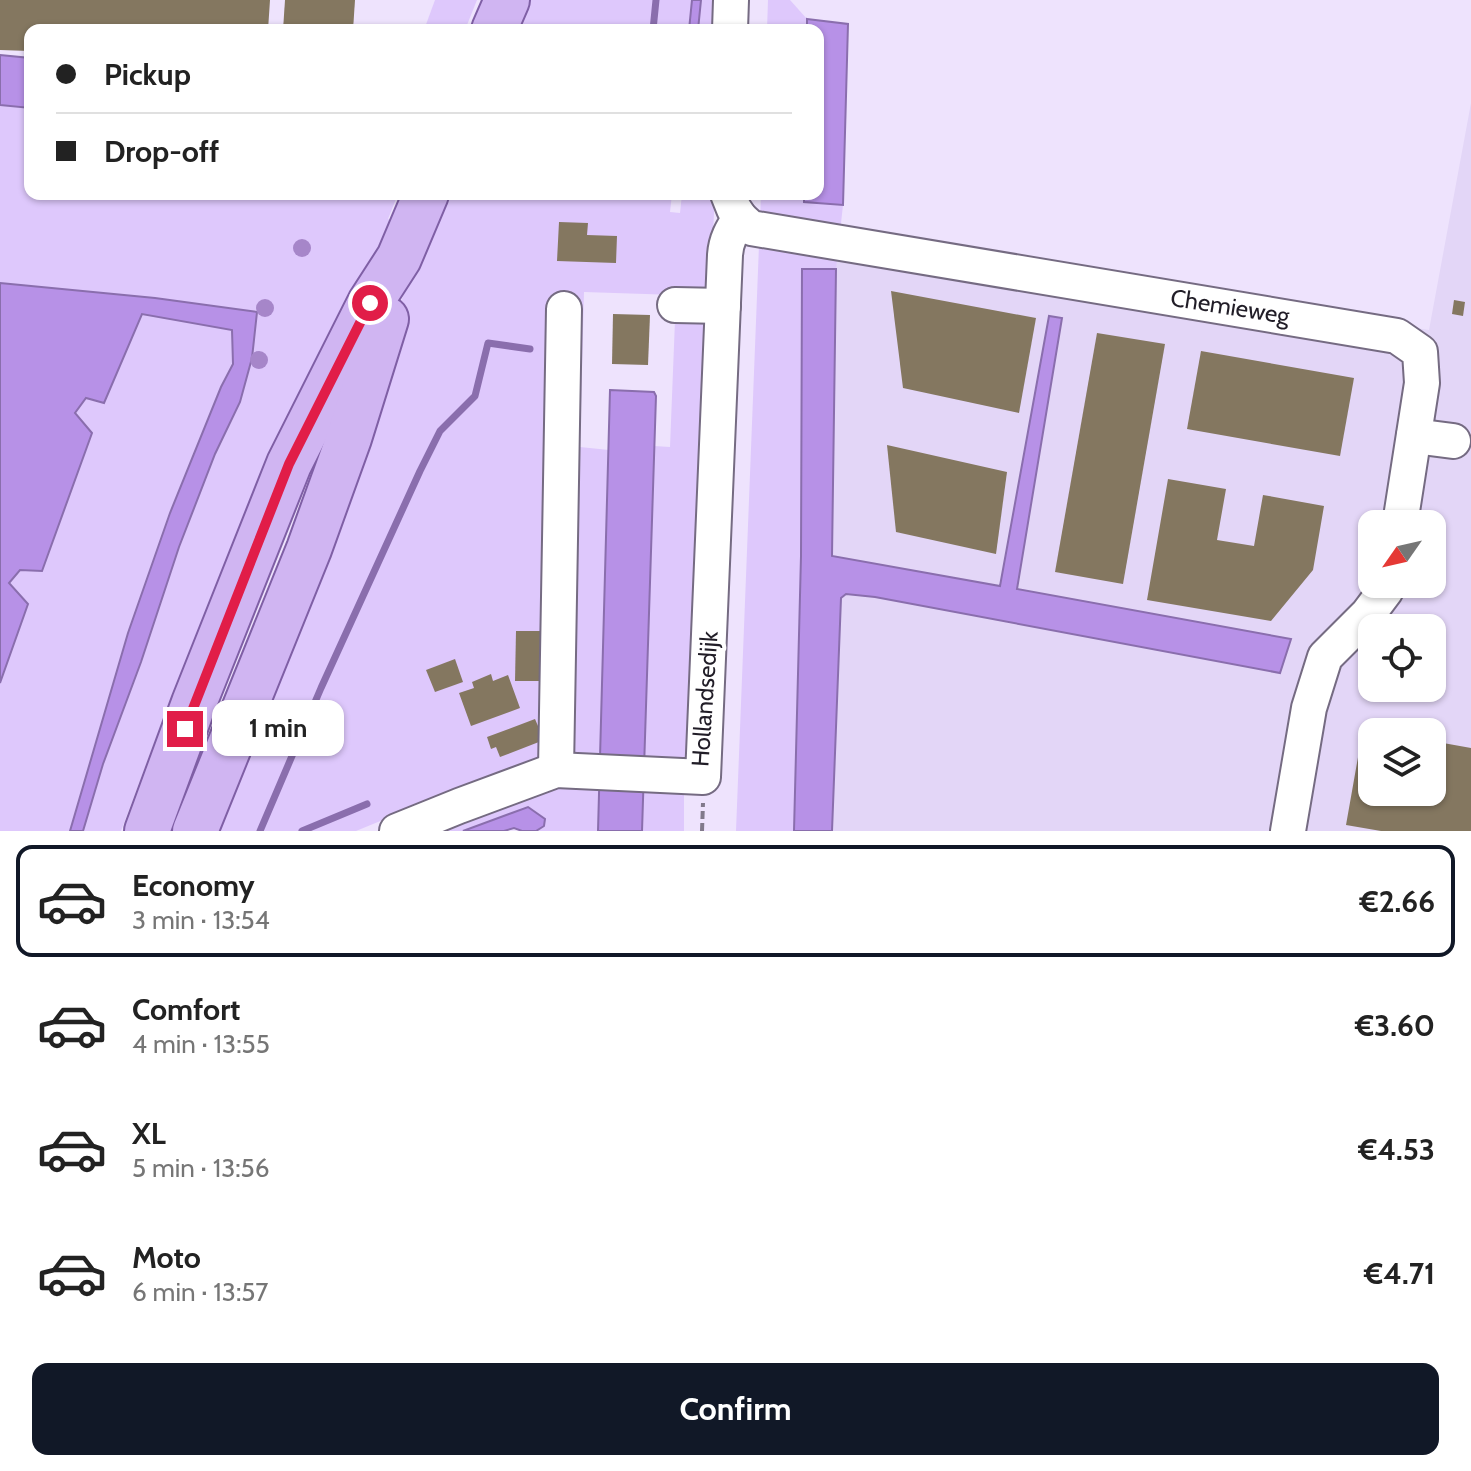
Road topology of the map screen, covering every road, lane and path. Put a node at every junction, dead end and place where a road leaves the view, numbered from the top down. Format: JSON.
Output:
{"nodes":[{"id":1,"x":507,"y":0,"type":"edge"},
{"id":2,"x":731,"y":0,"type":"edge"},
{"id":3,"x":497,"y":24,"type":"edge"},
{"id":4,"x":730,"y":24,"type":"edge"},
{"id":5,"x":423,"y":200,"type":"edge"},
{"id":6,"x":734,"y":206,"type":"edge"},
{"id":7,"x":399,"y":258,"type":"junction"},
{"id":8,"x":675,"y":305,"type":"dead end"},
{"id":9,"x":723,"y":306,"type":"junction"},
{"id":10,"x":564,"y":309,"type":"dead end"},
{"id":11,"x":1414,"y":436,"type":"junction"},
{"id":12,"x":1453,"y":441,"type":"dead end"},
{"id":13,"x":1402,"y":510,"type":"edge"},
{"id":14,"x":1380,"y":598,"type":"edge"},
{"id":15,"x":556,"y":770,"type":"junction"},
{"id":16,"x":147,"y":831,"type":"edge"},
{"id":17,"x":195,"y":831,"type":"edge"},
{"id":18,"x":397,"y":831,"type":"edge"},
{"id":19,"x":1288,"y":831,"type":"edge"}],
"edges":[{"from":1,"to":3,"type":"main road"},
{"from":2,"to":4,"type":"street"},
{"from":5,"to":7,"type":"main road"},
{"from":6,"to":9,"type":"street","name":"Hollandsedijk"},
{"from":6,"to":11,"type":"street","name":"Chemieweg"},
{"from":7,"to":16,"type":"main road"},
{"from":7,"to":17,"type":"main road"},
{"from":8,"to":9,"type":"street"},
{"from":9,"to":15,"type":"street","name":"Hollandsedijk"},
{"from":10,"to":15,"type":"street"},
{"from":11,"to":12,"type":"street"},
{"from":11,"to":13,"type":"street","name":"Chemieweg"},
{"from":14,"to":19,"type":"street"},
{"from":15,"to":18,"type":"street","name":"Hollandsedijk"}]}
